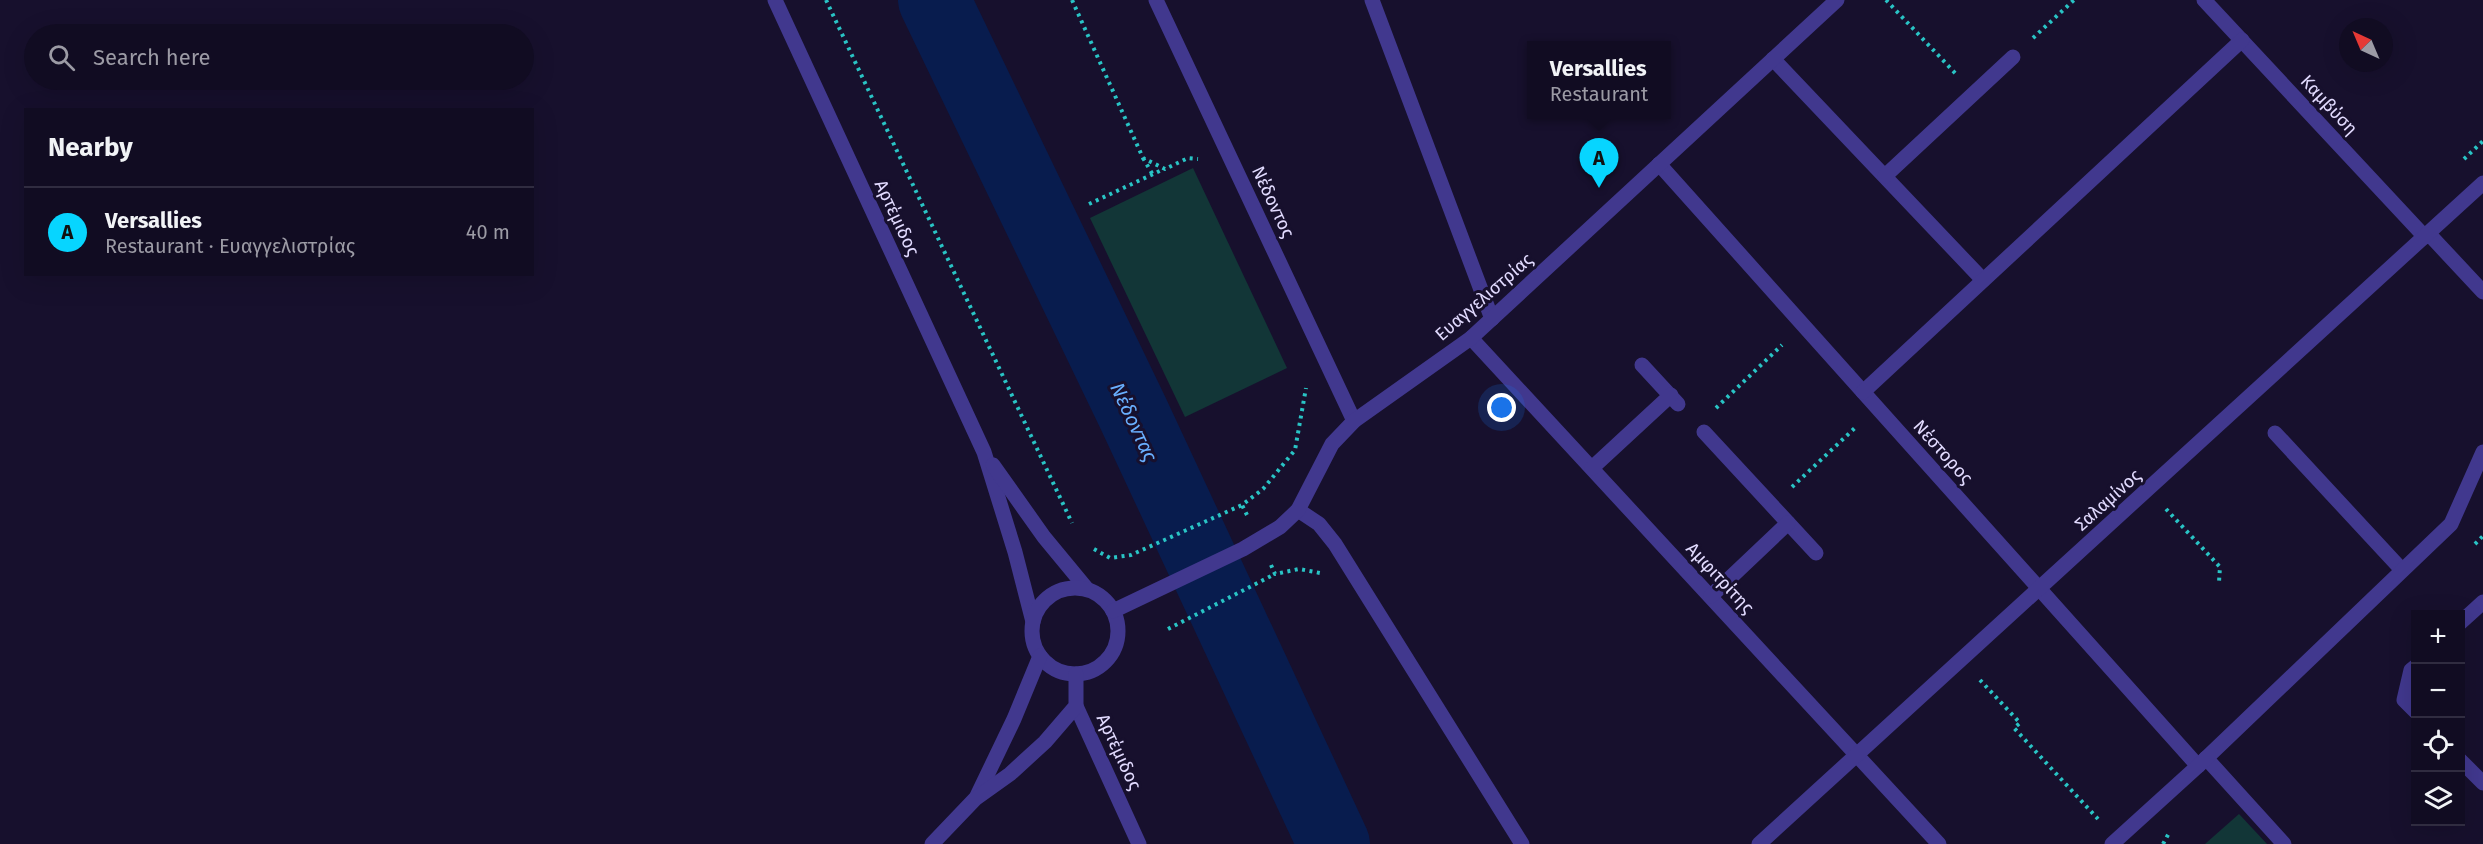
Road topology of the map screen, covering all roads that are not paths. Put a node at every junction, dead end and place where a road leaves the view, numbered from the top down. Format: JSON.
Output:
{"nodes":[{"id":1,"x":775,"y":0,"type":"edge"},
{"id":2,"x":1155,"y":0,"type":"edge"},
{"id":3,"x":1372,"y":0,"type":"edge"},
{"id":4,"x":1837,"y":0,"type":"edge"},
{"id":5,"x":2205,"y":0,"type":"edge"},
{"id":6,"x":2242,"y":40,"type":"junction"},
{"id":7,"x":2013,"y":57,"type":"road end"},
{"id":8,"x":1773,"y":59,"type":"junction"},
{"id":9,"x":1659,"y":164,"type":"junction"},
{"id":10,"x":1885,"y":176,"type":"junction"},
{"id":11,"x":2483,"y":183,"type":"edge"},
{"id":12,"x":2426,"y":235,"type":"junction"},
{"id":13,"x":1983,"y":280,"type":"junction"},
{"id":14,"x":2483,"y":292,"type":"edge"},
{"id":15,"x":1492,"y":319,"type":"junction"},
{"id":16,"x":1472,"y":338,"type":"junction"},
{"id":17,"x":1642,"y":365,"type":"dead end"},
{"id":18,"x":1863,"y":392,"type":"junction"},
{"id":19,"x":1354,"y":421,"type":"junction"},
{"id":20,"x":1704,"y":432,"type":"dead end"},
{"id":21,"x":2275,"y":433,"type":"dead end"},
{"id":22,"x":2483,"y":452,"type":"edge"},
{"id":23,"x":984,"y":453,"type":"junction"},
{"id":24,"x":1592,"y":468,"type":"junction"},
{"id":25,"x":1298,"y":510,"type":"junction"},
{"id":26,"x":1788,"y":523,"type":"junction"},
{"id":27,"x":1816,"y":553,"type":"dead end"},
{"id":28,"x":2402,"y":570,"type":"junction"},
{"id":29,"x":1087,"y":589,"type":"junction"},
{"id":30,"x":2040,"y":589,"type":"junction"},
{"id":31,"x":1711,"y":596,"type":"junction"},
{"id":32,"x":2483,"y":602,"type":"edge"},
{"id":33,"x":1113,"y":611,"type":"junction"},
{"id":34,"x":2465,"y":619,"type":"edge"},
{"id":35,"x":1033,"y":622,"type":"junction"},
{"id":36,"x":1040,"y":656,"type":"junction"},
{"id":37,"x":2411,"y":670,"type":"edge"},
{"id":38,"x":1076,"y":674,"type":"junction"},
{"id":39,"x":1076,"y":706,"type":"junction"},
{"id":40,"x":2411,"y":708,"type":"edge"},
{"id":41,"x":1858,"y":756,"type":"junction"},
{"id":42,"x":2202,"y":762,"type":"junction"},
{"id":43,"x":2465,"y":765,"type":"edge"},
{"id":44,"x":2483,"y":783,"type":"edge"},
{"id":45,"x":975,"y":799,"type":"junction"},
{"id":46,"x":2115,"y":841,"type":"edge"},
{"id":47,"x":932,"y":844,"type":"edge"},
{"id":48,"x":1139,"y":844,"type":"edge"},
{"id":49,"x":1522,"y":844,"type":"edge"},
{"id":50,"x":1759,"y":844,"type":"edge"},
{"id":51,"x":1939,"y":844,"type":"edge"},
{"id":52,"x":2284,"y":844,"type":"edge"}],
"edges":[{"from":1,"to":23,"type":"street","name":"Αρτέμιδος"},
{"from":2,"to":19,"type":"street","name":"Νέδοντος"},
{"from":3,"to":15,"type":"street"},
{"from":4,"to":8,"type":"street","name":"Ευαγγελιστρίας"},
{"from":5,"to":6,"type":"street","name":"Καμβύση"},
{"from":6,"to":12,"type":"street","name":"Καμβύση"},
{"from":6,"to":13,"type":"street"},
{"from":7,"to":10,"type":"street"},
{"from":8,"to":9,"type":"street","name":"Ευαγγελιστρίας"},
{"from":8,"to":10,"type":"street"},
{"from":9,"to":15,"type":"street","name":"Ευαγγελιστρίας"},
{"from":9,"to":18,"type":"street","name":"Νέστορος"},
{"from":10,"to":13,"type":"street"},
{"from":11,"to":12,"type":"street","name":"Σαλαμίνος"},
{"from":12,"to":14,"type":"street","name":"Καμβύση"},
{"from":12,"to":30,"type":"street","name":"Σαλαμίνος"},
{"from":13,"to":18,"type":"street"},
{"from":15,"to":16,"type":"street","name":"Ευαγγελιστρίας"},
{"from":16,"to":19,"type":"street","name":"Ευαγγελιστρίας"},
{"from":16,"to":24,"type":"street","name":"Αμφιτρίτης"},
{"from":17,"to":24,"type":"street"},
{"from":18,"to":30,"type":"street","name":"Νέστορος"},
{"from":19,"to":25,"type":"street","name":"Ευαγγελιστρίας"},
{"from":20,"to":26,"type":"street"},
{"from":21,"to":28,"type":"street"},
{"from":22,"to":28,"type":"street"},
{"from":23,"to":29,"type":"street","name":"Αρτέμιδος"},
{"from":23,"to":35,"type":"street","name":"Αρτέμιδος"},
{"from":24,"to":31,"type":"street","name":"Αμφιτρίτης"},
{"from":25,"to":33,"type":"street","name":"Ευαγγελιστρίας"},
{"from":25,"to":49,"type":"street"},
{"from":26,"to":27,"type":"street"},
{"from":26,"to":31,"type":"street"},
{"from":28,"to":42,"type":"street"},
{"from":29,"to":33,"type":"street","name":"Αρτέμιδος"},
{"from":29,"to":35,"type":"street"},
{"from":30,"to":41,"type":"street","name":"Σαλαμίνος"},
{"from":30,"to":42,"type":"street","name":"Νέστορος"},
{"from":31,"to":41,"type":"street","name":"Αμφιτρίτης"},
{"from":32,"to":34,"type":"street"},
{"from":33,"to":38,"type":"street"},
{"from":35,"to":36,"type":"street","name":"Αρτέμιδος"},
{"from":36,"to":38,"type":"street"},
{"from":36,"to":45,"type":"street"},
{"from":37,"to":40,"type":"street"},
{"from":38,"to":39,"type":"street","name":"Αρτέμιδος"},
{"from":39,"to":45,"type":"street"},
{"from":39,"to":48,"type":"street","name":"Αρτέμιδος"},
{"from":41,"to":50,"type":"street","name":"Σαλαμίνος"},
{"from":41,"to":51,"type":"street","name":"Αμφιτρίτης"},
{"from":42,"to":46,"type":"street"},
{"from":42,"to":52,"type":"street","name":"Νέστορος"},
{"from":43,"to":44,"type":"street"},
{"from":45,"to":47,"type":"street"}]}
